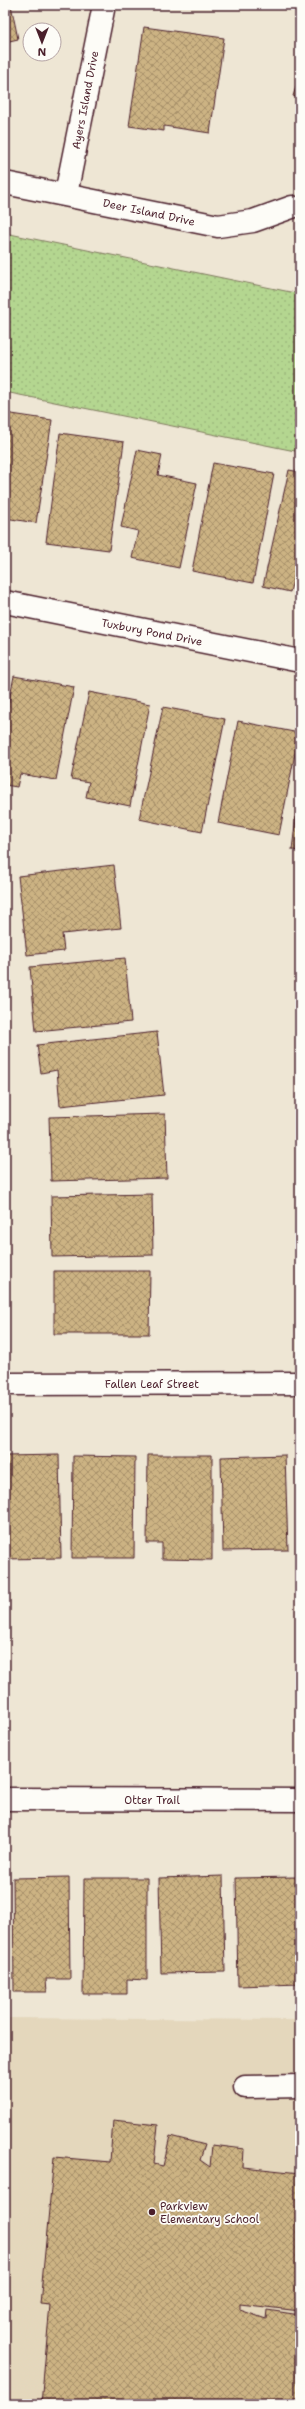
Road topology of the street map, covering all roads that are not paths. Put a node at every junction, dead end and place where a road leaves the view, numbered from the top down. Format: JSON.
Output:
{"nodes":[{"id":1,"x":104,"y":5,"type":"edge"},
{"id":2,"x":5,"y":183,"type":"edge"},
{"id":3,"x":66,"y":194,"type":"junction"},
{"id":4,"x":292,"y":207,"type":"dead end"},
{"id":5,"x":5,"y":602,"type":"edge"},
{"id":6,"x":300,"y":661,"type":"edge"},
{"id":7,"x":300,"y":1383,"type":"edge"},
{"id":8,"x":5,"y":1384,"type":"edge"},
{"id":9,"x":5,"y":1799,"type":"edge"},
{"id":10,"x":300,"y":1800,"type":"edge"},
{"id":11,"x":300,"y":2086,"type":"edge"},
{"id":12,"x":245,"y":2087,"type":"dead end"}],
"edges":[{"from":1,"to":3,"type":"street","name":"Ayers Island Drive"},
{"from":2,"to":3,"type":"street","name":"Deer Island Drive"},
{"from":3,"to":4,"type":"street","name":"Deer Island Drive"},
{"from":5,"to":6,"type":"street","name":"Tuxbury Pond Drive"},
{"from":7,"to":8,"type":"street","name":"Fallen Leaf Street"},
{"from":9,"to":10,"type":"street","name":"Otter Trail"},
{"from":11,"to":12,"type":"street"}]}
